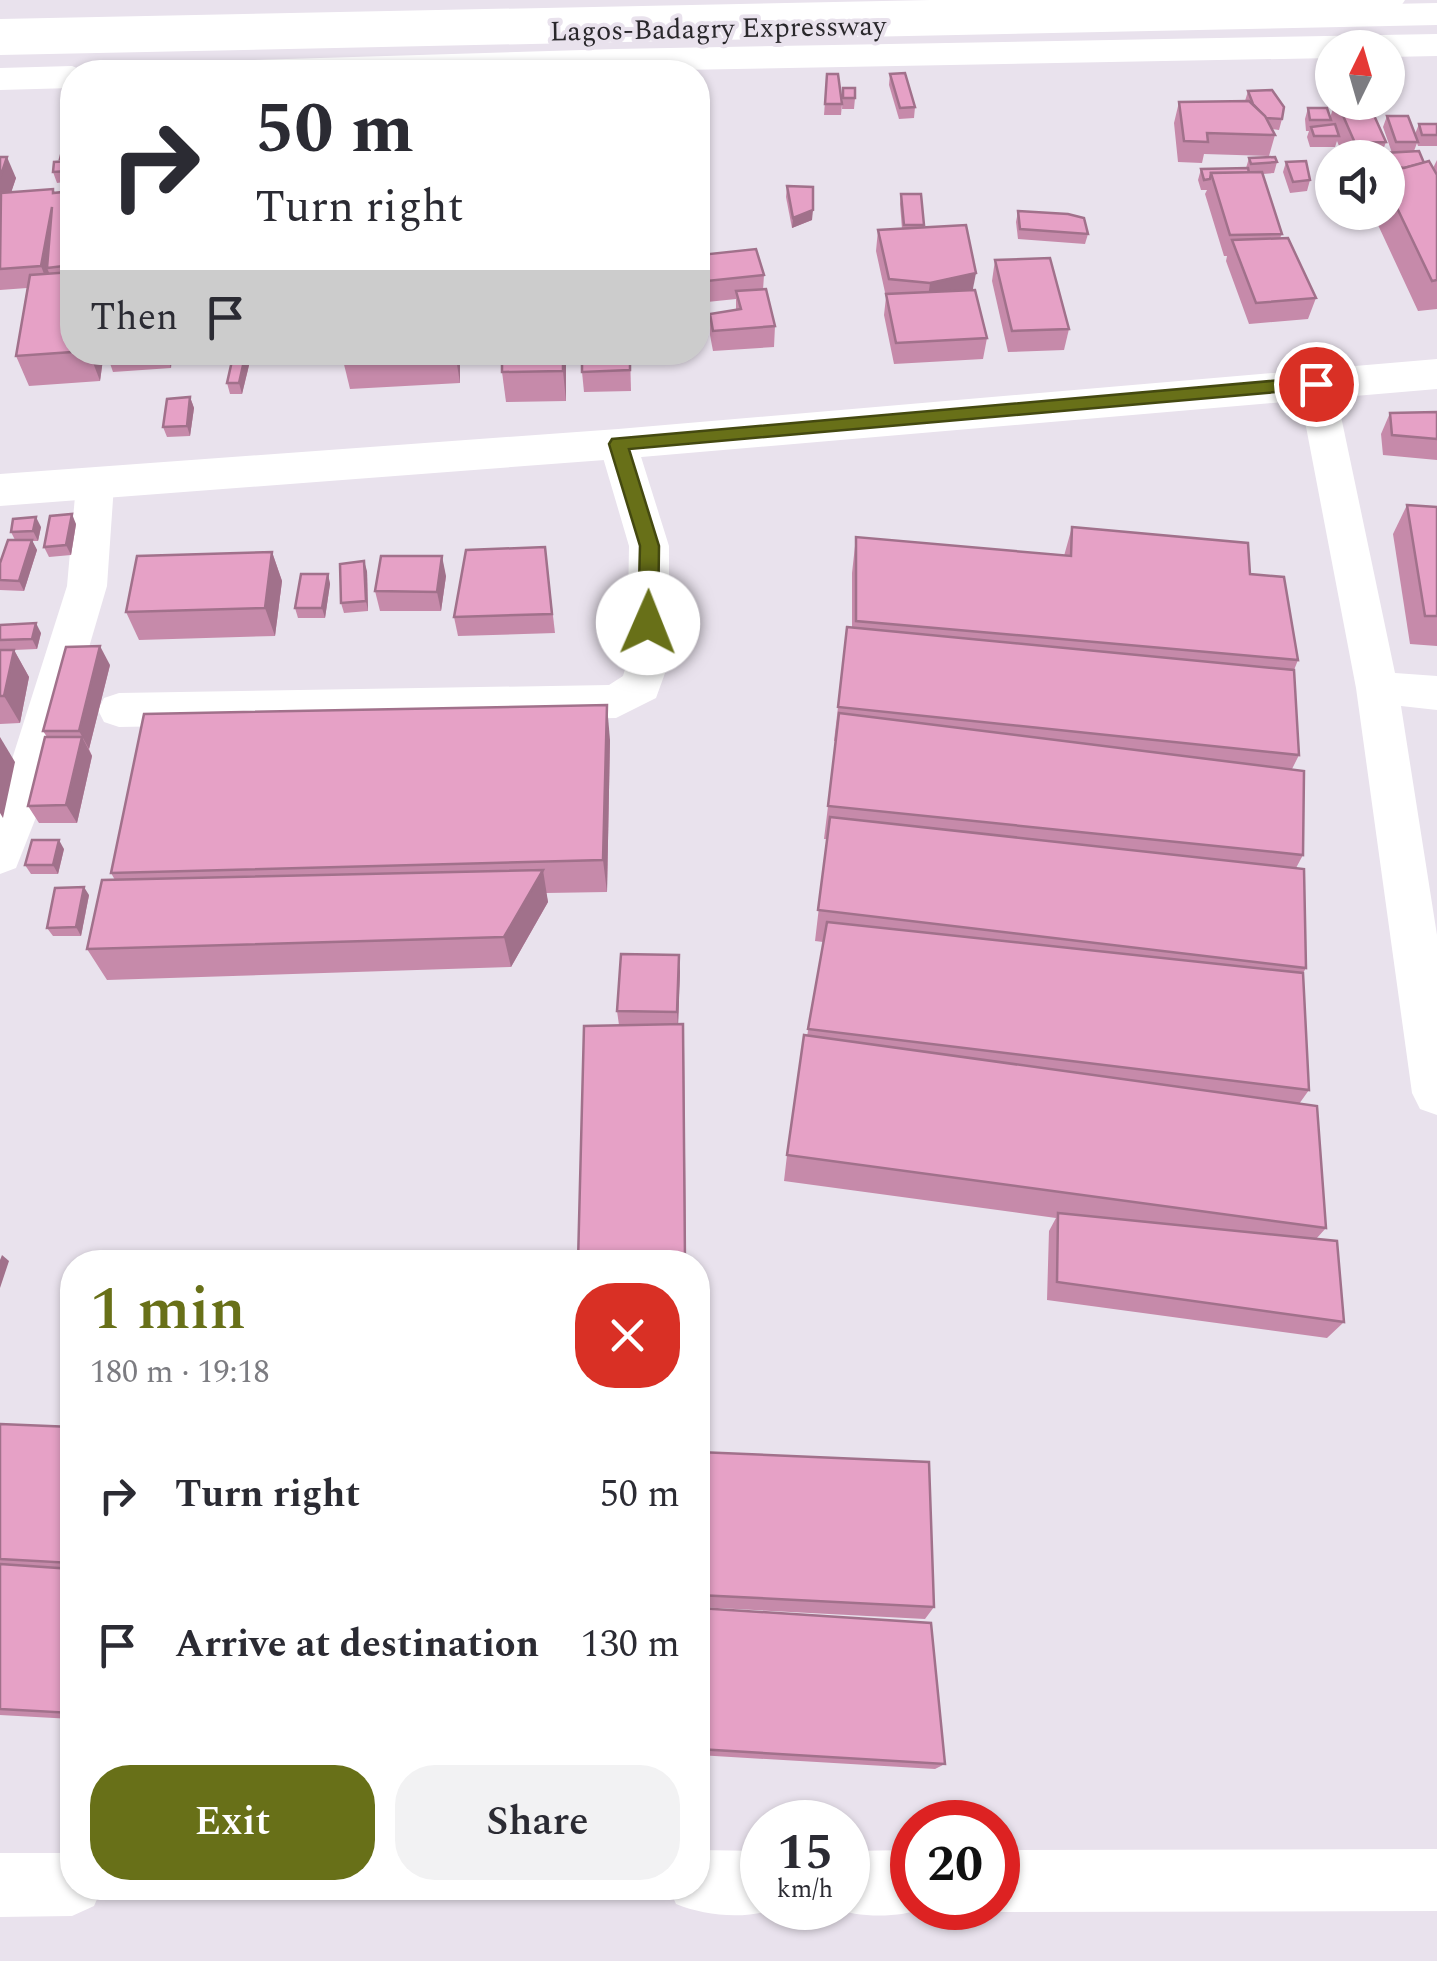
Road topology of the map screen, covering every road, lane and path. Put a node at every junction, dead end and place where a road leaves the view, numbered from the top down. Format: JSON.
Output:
{"nodes":[{"id":1,"x":1390,"y":0,"type":"edge"},
{"id":2,"x":1437,"y":14,"type":"edge"},
{"id":3,"x":0,"y":28,"type":"edge"},
{"id":4,"x":0,"y":44,"type":"edge"},
{"id":5,"x":1437,"y":45,"type":"edge"},
{"id":6,"x":634,"y":60,"type":"edge"},
{"id":7,"x":60,"y":77,"type":"edge"},
{"id":8,"x":0,"y":79,"type":"edge"},
{"id":9,"x":1437,"y":355,"type":"edge"},
{"id":10,"x":1314,"y":374,"type":"junction"},
{"id":11,"x":1437,"y":374,"type":"edge"},
{"id":12,"x":618,"y":444,"type":"junction"},
{"id":13,"x":0,"y":469,"type":"edge"},
{"id":14,"x":96,"y":485,"type":"junction"},
{"id":15,"x":0,"y":490,"type":"edge"},
{"id":16,"x":1377,"y":688,"type":"junction"},
{"id":17,"x":1437,"y":693,"type":"edge"},
{"id":18,"x":119,"y":710,"type":"dead end"},
{"id":19,"x":0,"y":855,"type":"edge"},
{"id":20,"x":1437,"y":1093,"type":"edge"},
{"id":21,"x":1437,"y":1880,"type":"edge"},
{"id":22,"x":1020,"y":1881,"type":"edge"},
{"id":23,"x":710,"y":1882,"type":"edge"},
{"id":24,"x":740,"y":1882,"type":"edge"},
{"id":25,"x":0,"y":1884,"type":"edge"},
{"id":26,"x":60,"y":1884,"type":"edge"}],
"edges":[{"from":1,"to":3,"type":"street"},
{"from":2,"to":4,"type":"main road","name":"Lagos-Badagry Expressway"},
{"from":5,"to":6,"type":"main road","name":"Lagos-Badagry Expressway"},
{"from":7,"to":8,"type":"main road"},
{"from":9,"to":10,"type":"main road"},
{"from":10,"to":11,"type":"main road"},
{"from":10,"to":12,"type":"main road"},
{"from":10,"to":13,"type":"main road"},
{"from":10,"to":16,"type":"street"},
{"from":12,"to":14,"type":"main road"},
{"from":12,"to":18,"type":"street"},
{"from":14,"to":15,"type":"main road"},
{"from":14,"to":19,"type":"street"},
{"from":16,"to":17,"type":"street"},
{"from":16,"to":20,"type":"street"},
{"from":21,"to":22,"type":"street"},
{"from":23,"to":24,"type":"street"},
{"from":25,"to":26,"type":"street"}]}
